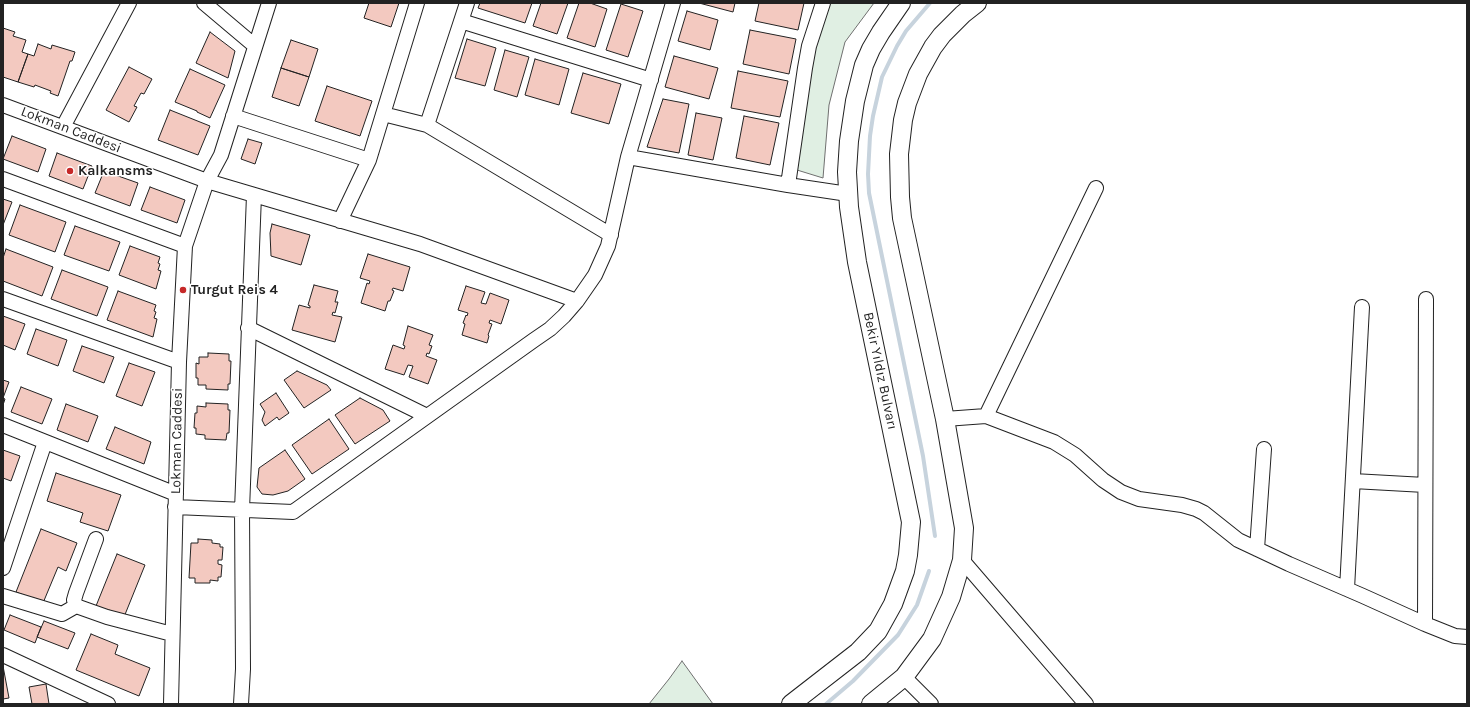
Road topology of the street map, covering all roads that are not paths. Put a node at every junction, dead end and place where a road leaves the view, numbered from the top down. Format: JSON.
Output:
{"nodes":[{"id":1,"x":129,"y":3,"type":"edge"},
{"id":2,"x":204,"y":3,"type":"edge"},
{"id":3,"x":269,"y":3,"type":"edge"},
{"id":4,"x":417,"y":3,"type":"edge"},
{"id":5,"x":467,"y":3,"type":"edge"},
{"id":6,"x":673,"y":3,"type":"edge"},
{"id":7,"x":823,"y":3,"type":"edge"},
{"id":8,"x":901,"y":3,"type":"edge"},
{"id":9,"x":977,"y":3,"type":"edge"},
{"id":10,"x":461,"y":21,"type":"junction"},
{"id":11,"x":255,"y":46,"type":"junction"},
{"id":12,"x":651,"y":80,"type":"junction"},
{"id":13,"x":3,"y":105,"type":"edge"},
{"id":14,"x":383,"y":114,"type":"junction"},
{"id":15,"x":233,"y":116,"type":"junction"},
{"id":16,"x":427,"y":125,"type":"junction"},
{"id":17,"x":64,"y":127,"type":"junction"},
{"id":18,"x":628,"y":157,"type":"junction"},
{"id":19,"x":369,"y":160,"type":"junction"},
{"id":20,"x":3,"y":179,"type":"edge"},
{"id":21,"x":207,"y":181,"type":"junction"},
{"id":22,"x":788,"y":185,"type":"junction"},
{"id":23,"x":1096,"y":188,"type":"dead end"},
{"id":24,"x":848,"y":194,"type":"junction"},
{"id":25,"x":254,"y":195,"type":"junction"},
{"id":26,"x":340,"y":221,"type":"junction"},
{"id":27,"x":611,"y":235,"type":"junction"},
{"id":28,"x":185,"y":246,"type":"junction"},
{"id":29,"x":3,"y":299,"type":"edge"},
{"id":30,"x":1426,"y":299,"type":"dead end"},
{"id":31,"x":577,"y":301,"type":"junction"},
{"id":32,"x":1362,"y":307,"type":"dead end"},
{"id":33,"x":248,"y":328,"type":"junction"},
{"id":34,"x":179,"y":362,"type":"junction"},
{"id":35,"x":427,"y":416,"type":"junction"},
{"id":36,"x":986,"y":416,"type":"junction"},
{"id":37,"x":945,"y":418,"type":"junction"},
{"id":38,"x":3,"y":425,"type":"edge"},
{"id":39,"x":45,"y":442,"type":"junction"},
{"id":40,"x":1264,"y":449,"type":"dead end"},
{"id":41,"x":1353,"y":481,"type":"junction"},
{"id":42,"x":1425,"y":485,"type":"junction"},
{"id":43,"x":176,"y":501,"type":"junction"},
{"id":44,"x":242,"y":510,"type":"junction"},
{"id":45,"x":96,"y":539,"type":"dead end"},
{"id":46,"x":1257,"y":549,"type":"junction"},
{"id":47,"x":962,"y":560,"type":"junction"},
{"id":48,"x":3,"y":568,"type":"edge"},
{"id":49,"x":1346,"y":589,"type":"junction"},
{"id":50,"x":3,"y":596,"type":"edge"},
{"id":51,"x":76,"y":606,"type":"junction"},
{"id":52,"x":1425,"y":624,"type":"junction"},
{"id":53,"x":172,"y":634,"type":"junction"},
{"id":54,"x":1467,"y":637,"type":"edge"},
{"id":55,"x":3,"y":655,"type":"edge"},
{"id":56,"x":904,"y":677,"type":"junction"},
{"id":57,"x":108,"y":704,"type":"edge"},
{"id":58,"x":171,"y":704,"type":"edge"},
{"id":59,"x":241,"y":704,"type":"edge"},
{"id":60,"x":791,"y":704,"type":"edge"},
{"id":61,"x":871,"y":704,"type":"edge"},
{"id":62,"x":931,"y":704,"type":"edge"},
{"id":63,"x":1086,"y":704,"type":"edge"}],
"edges":[{"from":1,"to":17,"type":"street"},
{"from":2,"to":11,"type":"street"},
{"from":3,"to":11,"type":"street","name":"Lokman Caddesi"},
{"from":4,"to":14,"type":"street"},
{"from":5,"to":10,"type":"street"},
{"from":6,"to":12,"type":"street"},
{"from":7,"to":22,"type":"street"},
{"from":8,"to":24,"type":"main road","name":"Bekir Yıldız Bulvarı"},
{"from":9,"to":37,"type":"main road"},
{"from":10,"to":12,"type":"street"},
{"from":10,"to":16,"type":"street"},
{"from":11,"to":15,"type":"street","name":"Lokman Caddesi"},
{"from":12,"to":18,"type":"street"},
{"from":13,"to":17,"type":"street","name":"Lokman Caddesi"},
{"from":14,"to":16,"type":"street"},
{"from":14,"to":19,"type":"street"},
{"from":15,"to":19,"type":"street"},
{"from":15,"to":21,"type":"street","name":"Lokman Caddesi"},
{"from":16,"to":27,"type":"street"},
{"from":17,"to":21,"type":"street","name":"Lokman Caddesi"},
{"from":18,"to":22,"type":"street"},
{"from":18,"to":27,"type":"street"},
{"from":19,"to":26,"type":"street"},
{"from":20,"to":28,"type":"street"},
{"from":21,"to":25,"type":"street"},
{"from":21,"to":28,"type":"street","name":"Lokman Caddesi"},
{"from":22,"to":24,"type":"street"},
{"from":23,"to":36,"type":"street"},
{"from":24,"to":60,"type":"main road","name":"Bekir Yıldız Bulvarı"},
{"from":25,"to":26,"type":"street"},
{"from":25,"to":33,"type":"street"},
{"from":26,"to":31,"type":"street"},
{"from":27,"to":31,"type":"street"},
{"from":28,"to":34,"type":"street","name":"Lokman Caddesi"},
{"from":29,"to":34,"type":"street"},
{"from":30,"to":42,"type":"street"},
{"from":31,"to":35,"type":"street"},
{"from":32,"to":41,"type":"street"},
{"from":33,"to":35,"type":"street"},
{"from":33,"to":44,"type":"street"},
{"from":34,"to":43,"type":"street","name":"Lokman Caddesi"},
{"from":35,"to":44,"type":"street"},
{"from":36,"to":37,"type":"street"},
{"from":36,"to":46,"type":"street"},
{"from":37,"to":47,"type":"main road"},
{"from":38,"to":39,"type":"street"},
{"from":39,"to":43,"type":"street"},
{"from":39,"to":48,"type":"street"},
{"from":40,"to":46,"type":"street"},
{"from":41,"to":42,"type":"street"},
{"from":41,"to":49,"type":"street"},
{"from":42,"to":52,"type":"street"},
{"from":43,"to":44,"type":"street"},
{"from":43,"to":53,"type":"street","name":"Lokman Caddesi"},
{"from":44,"to":59,"type":"street"},
{"from":45,"to":51,"type":"street"},
{"from":46,"to":49,"type":"street"},
{"from":47,"to":56,"type":"main road"},
{"from":47,"to":63,"type":"street"},
{"from":49,"to":52,"type":"street"},
{"from":50,"to":51,"type":"street"},
{"from":51,"to":53,"type":"street"},
{"from":52,"to":54,"type":"street"},
{"from":53,"to":58,"type":"street","name":"Lokman Caddesi"},
{"from":55,"to":57,"type":"street"},
{"from":56,"to":61,"type":"main road"},
{"from":56,"to":62,"type":"street"}]}
